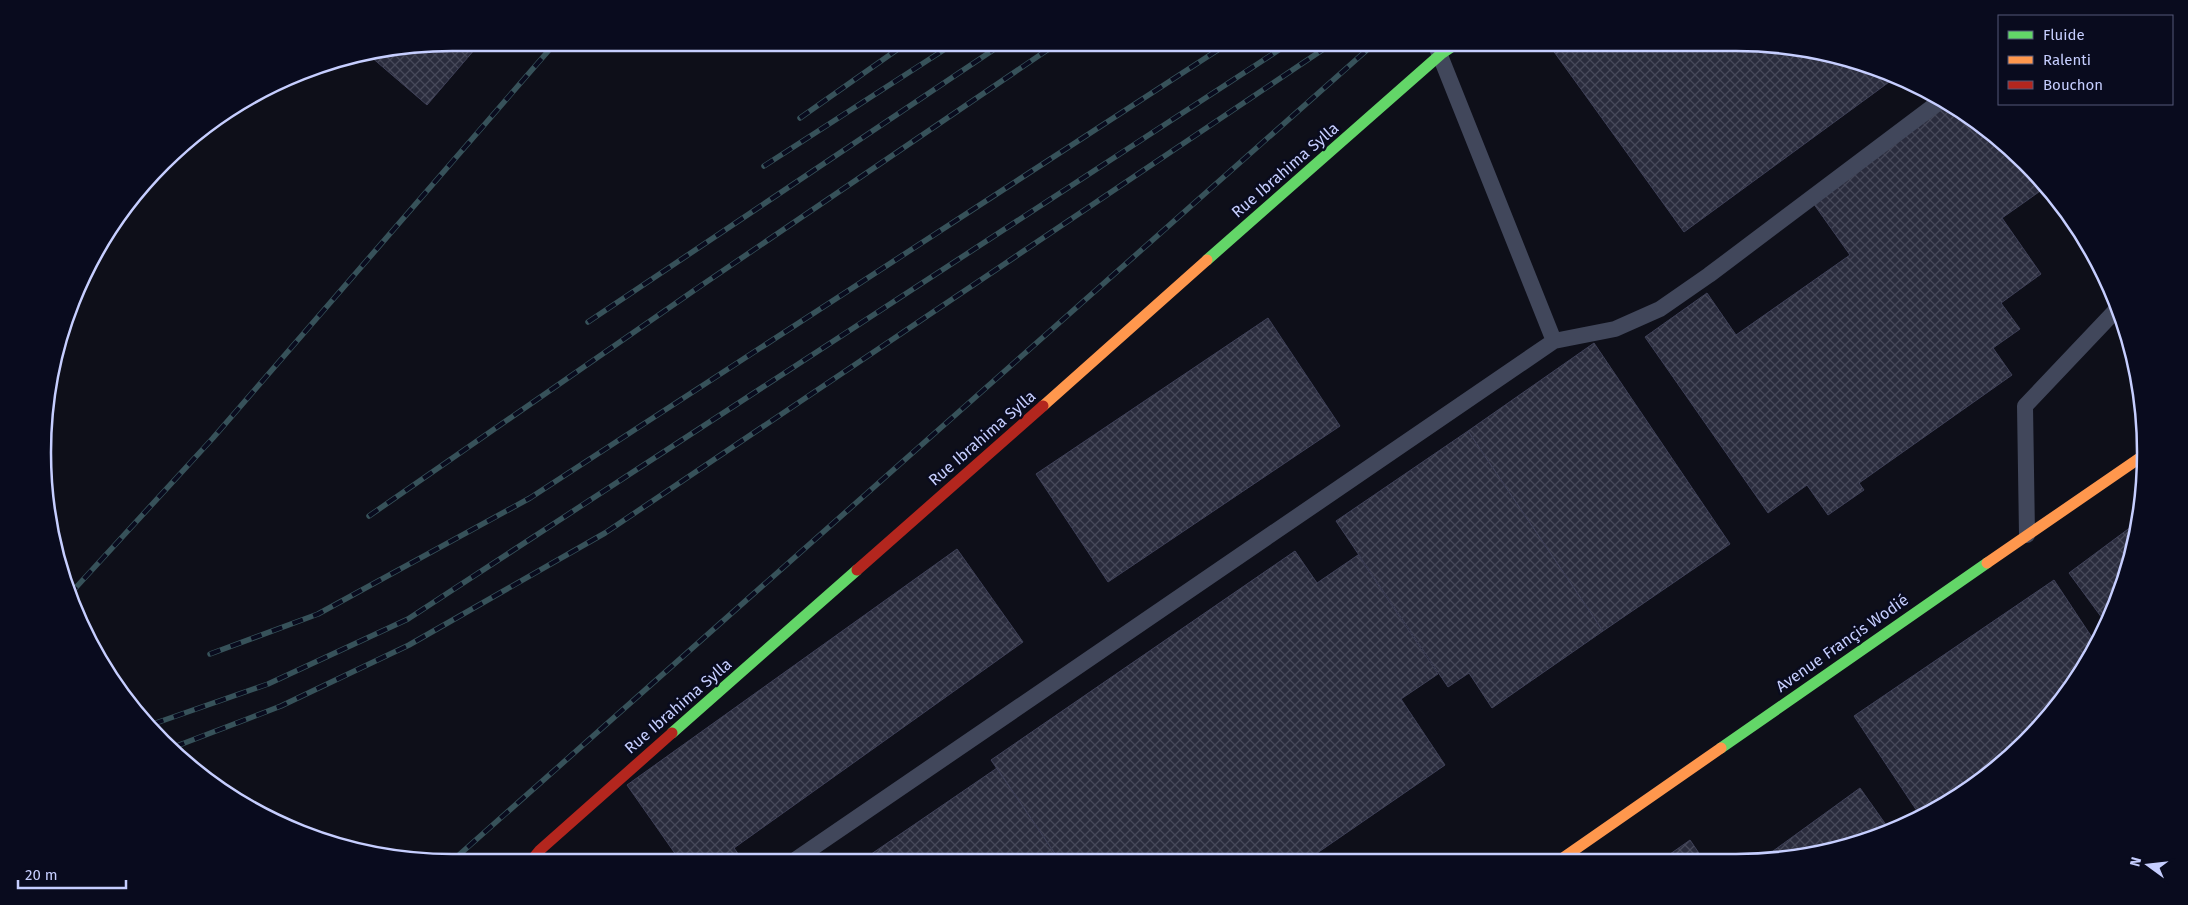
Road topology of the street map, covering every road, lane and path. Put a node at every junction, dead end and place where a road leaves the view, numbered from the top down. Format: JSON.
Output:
{"nodes":[{"id":1,"x":1435,"y":51,"type":"edge"},
{"id":2,"x":1439,"y":51,"type":"edge"},
{"id":3,"x":1935,"y":105,"type":"edge"},
{"id":4,"x":2112,"y":315,"type":"edge"},
{"id":5,"x":1554,"y":341,"type":"junction"},
{"id":6,"x":2137,"y":460,"type":"edge"},
{"id":7,"x":2027,"y":534,"type":"junction"},
{"id":8,"x":544,"y":854,"type":"edge"},
{"id":9,"x":804,"y":854,"type":"edge"},
{"id":10,"x":1569,"y":854,"type":"edge"}],
"edges":[{"from":1,"to":8,"type":"street","name":"Rue Ibrahima Sylla"},
{"from":2,"to":5,"type":"lane"},
{"from":3,"to":5,"type":"lane"},
{"from":4,"to":7,"type":"lane"},
{"from":5,"to":9,"type":"lane"},
{"from":6,"to":7,"type":"street","name":"Avenue Françis Wodié"},
{"from":7,"to":10,"type":"street","name":"Avenue Françis Wodié"}]}
